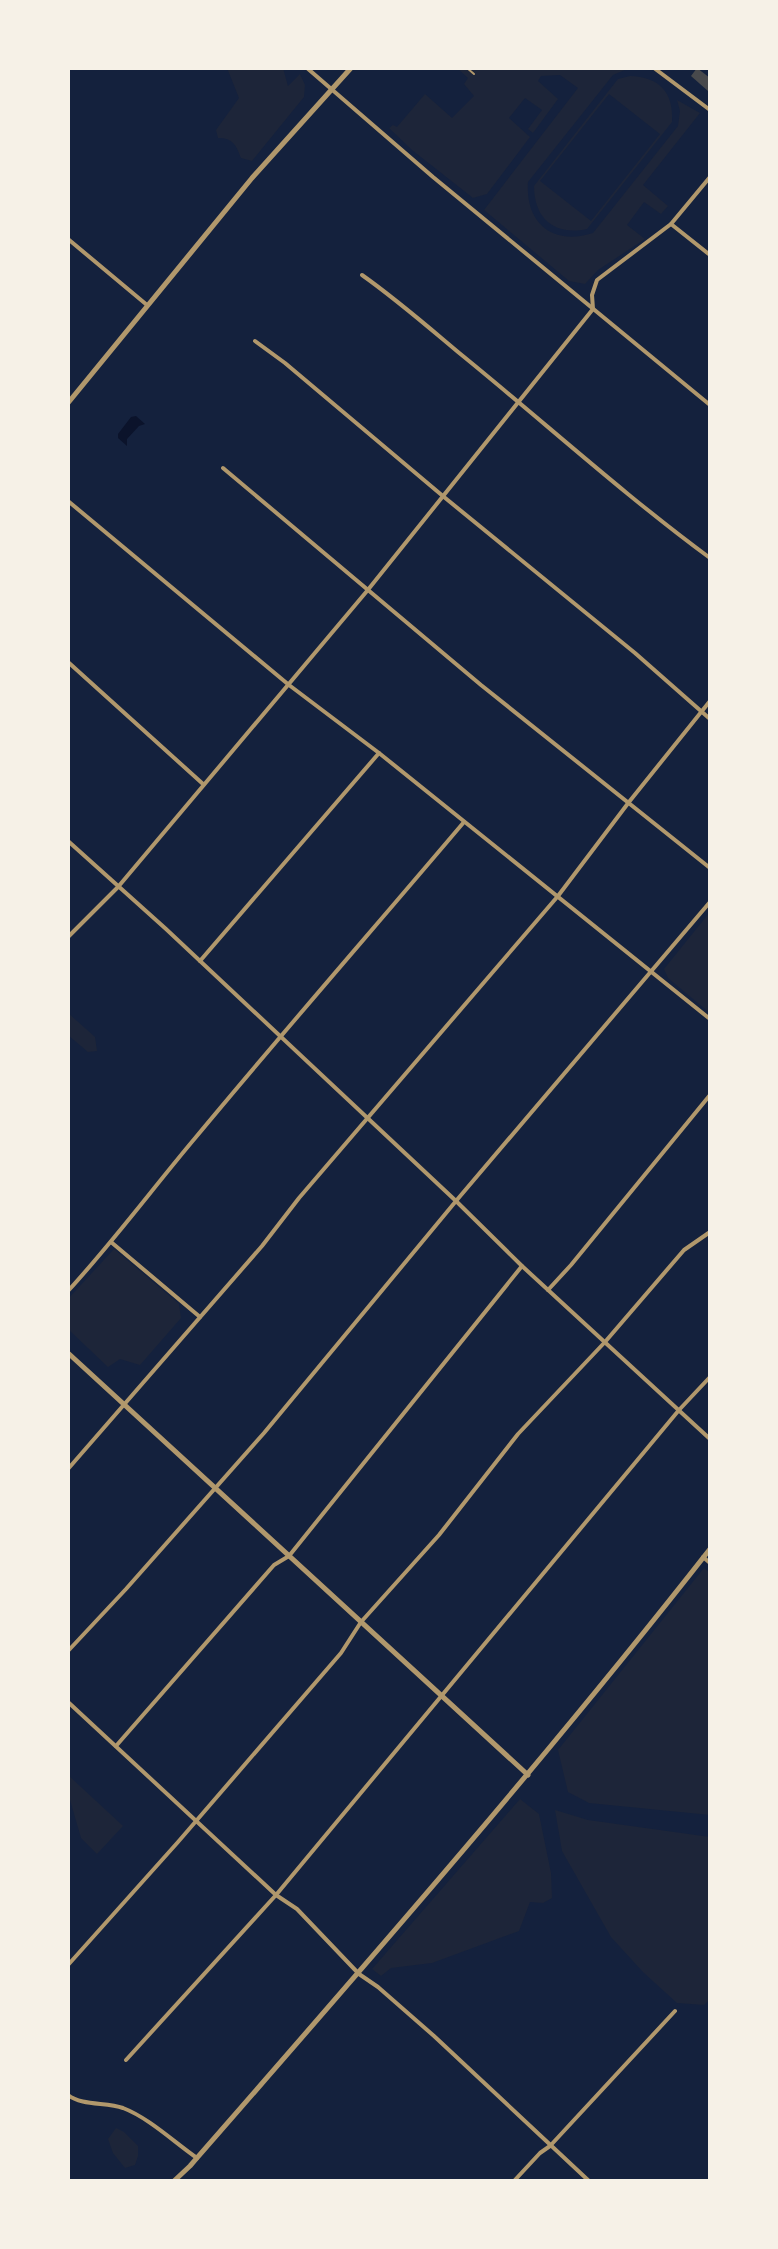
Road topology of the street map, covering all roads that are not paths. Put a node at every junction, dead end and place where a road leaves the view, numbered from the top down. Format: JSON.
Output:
{"nodes":[{"id":1,"x":307,"y":68,"type":"edge"},
{"id":2,"x":351,"y":68,"type":"edge"},
{"id":3,"x":467,"y":68,"type":"edge"},
{"id":4,"x":654,"y":68,"type":"edge"},
{"id":5,"x":474,"y":74,"type":"dead end"},
{"id":6,"x":332,"y":89,"type":"junction"},
{"id":7,"x":710,"y":110,"type":"edge"},
{"id":8,"x":710,"y":177,"type":"edge"},
{"id":9,"x":671,"y":224,"type":"junction"},
{"id":10,"x":68,"y":239,"type":"edge"},
{"id":11,"x":710,"y":255,"type":"edge"},
{"id":12,"x":362,"y":275,"type":"dead end"},
{"id":13,"x":147,"y":305,"type":"junction"},
{"id":14,"x":593,"y":309,"type":"junction"},
{"id":15,"x":255,"y":341,"type":"dead end"},
{"id":16,"x":519,"y":402,"type":"junction"},
{"id":17,"x":68,"y":403,"type":"edge"},
{"id":18,"x":710,"y":405,"type":"edge"},
{"id":19,"x":223,"y":468,"type":"dead end"},
{"id":20,"x":444,"y":497,"type":"junction"},
{"id":21,"x":68,"y":501,"type":"edge"},
{"id":22,"x":710,"y":558,"type":"edge"},
{"id":23,"x":367,"y":591,"type":"junction"},
{"id":24,"x":68,"y":662,"type":"edge"},
{"id":25,"x":289,"y":685,"type":"junction"},
{"id":26,"x":710,"y":701,"type":"edge"},
{"id":27,"x":701,"y":712,"type":"junction"},
{"id":28,"x":710,"y":719,"type":"edge"},
{"id":29,"x":379,"y":753,"type":"junction"},
{"id":30,"x":203,"y":784,"type":"junction"},
{"id":31,"x":629,"y":802,"type":"junction"},
{"id":32,"x":464,"y":822,"type":"junction"},
{"id":33,"x":68,"y":841,"type":"edge"},
{"id":34,"x":710,"y":868,"type":"edge"},
{"id":35,"x":118,"y":887,"type":"junction"},
{"id":36,"x":558,"y":896,"type":"junction"},
{"id":37,"x":710,"y":902,"type":"edge"},
{"id":38,"x":68,"y":937,"type":"edge"},
{"id":39,"x":200,"y":961,"type":"junction"},
{"id":40,"x":652,"y":972,"type":"junction"},
{"id":41,"x":710,"y":1019,"type":"edge"},
{"id":42,"x":281,"y":1037,"type":"junction"},
{"id":43,"x":710,"y":1095,"type":"edge"},
{"id":44,"x":368,"y":1119,"type":"junction"},
{"id":45,"x":456,"y":1201,"type":"junction"},
{"id":46,"x":710,"y":1232,"type":"edge"},
{"id":47,"x":111,"y":1242,"type":"junction"},
{"id":48,"x":522,"y":1266,"type":"junction"},
{"id":49,"x":548,"y":1290,"type":"junction"},
{"id":50,"x":68,"y":1291,"type":"edge"},
{"id":51,"x":200,"y":1317,"type":"junction"},
{"id":52,"x":605,"y":1342,"type":"junction"},
{"id":53,"x":68,"y":1353,"type":"edge"},
{"id":54,"x":710,"y":1377,"type":"edge"},
{"id":55,"x":123,"y":1404,"type":"junction"},
{"id":56,"x":679,"y":1410,"type":"junction"},
{"id":57,"x":710,"y":1439,"type":"edge"},
{"id":58,"x":68,"y":1469,"type":"edge"},
{"id":59,"x":216,"y":1489,"type":"junction"},
{"id":60,"x":710,"y":1549,"type":"edge"},
{"id":61,"x":289,"y":1556,"type":"junction"},
{"id":62,"x":703,"y":1557,"type":"junction"},
{"id":63,"x":710,"y":1563,"type":"edge"},
{"id":64,"x":361,"y":1622,"type":"junction"},
{"id":65,"x":68,"y":1651,"type":"edge"},
{"id":66,"x":441,"y":1695,"type":"junction"},
{"id":67,"x":68,"y":1702,"type":"edge"},
{"id":68,"x":116,"y":1746,"type":"junction"},
{"id":69,"x":528,"y":1775,"type":"junction"},
{"id":70,"x":195,"y":1820,"type":"junction"},
{"id":71,"x":276,"y":1895,"type":"junction"},
{"id":72,"x":68,"y":1965,"type":"edge"},
{"id":73,"x":359,"y":1974,"type":"junction"},
{"id":74,"x":675,"y":2011,"type":"dead end"},
{"id":75,"x":126,"y":2060,"type":"dead end"},
{"id":76,"x":68,"y":2095,"type":"edge"},
{"id":77,"x":550,"y":2146,"type":"junction"},
{"id":78,"x":197,"y":2158,"type":"junction"},
{"id":79,"x":174,"y":2181,"type":"edge"},
{"id":80,"x":514,"y":2181,"type":"edge"},
{"id":81,"x":589,"y":2181,"type":"edge"}],
"edges":[{"from":1,"to":6,"type":"street"},
{"from":2,"to":6,"type":"street"},
{"from":3,"to":5,"type":"lane"},
{"from":4,"to":7,"type":"street"},
{"from":6,"to":13,"type":"street"},
{"from":6,"to":14,"type":"street"},
{"from":8,"to":9,"type":"street"},
{"from":9,"to":11,"type":"street"},
{"from":9,"to":14,"type":"street"},
{"from":10,"to":13,"type":"street"},
{"from":12,"to":16,"type":"street"},
{"from":13,"to":17,"type":"street"},
{"from":14,"to":16,"type":"street"},
{"from":14,"to":18,"type":"street"},
{"from":15,"to":20,"type":"street"},
{"from":16,"to":20,"type":"street"},
{"from":16,"to":22,"type":"street"},
{"from":19,"to":23,"type":"street"},
{"from":20,"to":23,"type":"street"},
{"from":20,"to":27,"type":"street"},
{"from":21,"to":25,"type":"street"},
{"from":23,"to":25,"type":"street"},
{"from":23,"to":31,"type":"street"},
{"from":24,"to":30,"type":"street"},
{"from":25,"to":29,"type":"street"},
{"from":25,"to":30,"type":"street"},
{"from":26,"to":27,"type":"street"},
{"from":27,"to":28,"type":"street"},
{"from":27,"to":31,"type":"street"},
{"from":29,"to":32,"type":"street"},
{"from":29,"to":39,"type":"street"},
{"from":30,"to":35,"type":"street"},
{"from":31,"to":34,"type":"street"},
{"from":31,"to":36,"type":"street"},
{"from":32,"to":36,"type":"street"},
{"from":32,"to":42,"type":"street"},
{"from":33,"to":35,"type":"street"},
{"from":35,"to":38,"type":"street"},
{"from":35,"to":39,"type":"street"},
{"from":36,"to":40,"type":"street"},
{"from":36,"to":44,"type":"street"},
{"from":37,"to":40,"type":"street"},
{"from":39,"to":42,"type":"street"},
{"from":40,"to":41,"type":"street"},
{"from":40,"to":45,"type":"street"},
{"from":42,"to":44,"type":"street"},
{"from":42,"to":47,"type":"street"},
{"from":43,"to":49,"type":"street"},
{"from":44,"to":45,"type":"street"},
{"from":44,"to":51,"type":"street"},
{"from":45,"to":48,"type":"street"},
{"from":45,"to":59,"type":"street"},
{"from":46,"to":52,"type":"street"},
{"from":47,"to":50,"type":"street"},
{"from":47,"to":51,"type":"street"},
{"from":48,"to":49,"type":"street"},
{"from":48,"to":61,"type":"street"},
{"from":49,"to":52,"type":"street"},
{"from":51,"to":55,"type":"street"},
{"from":52,"to":56,"type":"street"},
{"from":52,"to":64,"type":"street"},
{"from":53,"to":55,"type":"street"},
{"from":54,"to":56,"type":"street"},
{"from":55,"to":58,"type":"street"},
{"from":55,"to":59,"type":"street"},
{"from":56,"to":57,"type":"street"},
{"from":56,"to":66,"type":"street"},
{"from":59,"to":61,"type":"street"},
{"from":59,"to":65,"type":"street"},
{"from":60,"to":62,"type":"street"},
{"from":61,"to":64,"type":"street"},
{"from":61,"to":68,"type":"street"},
{"from":62,"to":63,"type":"street"},
{"from":62,"to":69,"type":"street"},
{"from":64,"to":66,"type":"street"},
{"from":64,"to":70,"type":"street"},
{"from":66,"to":69,"type":"street"},
{"from":66,"to":71,"type":"street"},
{"from":67,"to":68,"type":"street"},
{"from":68,"to":70,"type":"street"},
{"from":69,"to":73,"type":"street"},
{"from":70,"to":71,"type":"street"},
{"from":70,"to":72,"type":"street"},
{"from":71,"to":73,"type":"street"},
{"from":71,"to":75,"type":"street"},
{"from":73,"to":77,"type":"street"},
{"from":73,"to":78,"type":"street"},
{"from":74,"to":77,"type":"street"},
{"from":76,"to":78,"type":"street"},
{"from":77,"to":80,"type":"street"},
{"from":77,"to":81,"type":"street"},
{"from":78,"to":79,"type":"street"}]}
